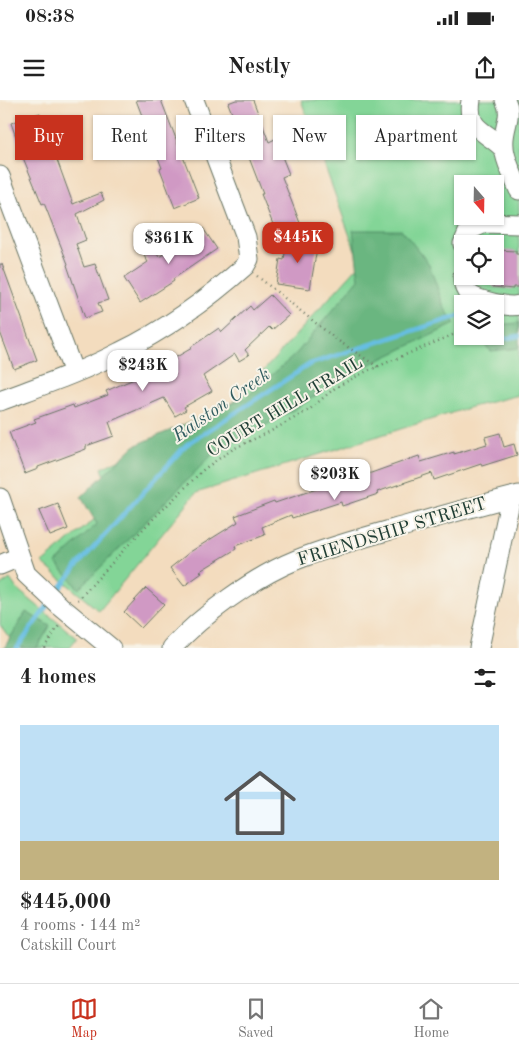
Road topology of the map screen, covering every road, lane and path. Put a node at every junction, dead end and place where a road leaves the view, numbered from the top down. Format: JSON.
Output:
{"nodes":[{"id":1,"x":194,"y":100,"type":"edge"},
{"id":2,"x":470,"y":100,"type":"edge"},
{"id":3,"x":504,"y":100,"type":"edge"},
{"id":4,"x":503,"y":148,"type":"junction"},
{"id":5,"x":0,"y":176,"type":"edge"},
{"id":6,"x":519,"y":190,"type":"edge"},
{"id":7,"x":519,"y":224,"type":"edge"},
{"id":8,"x":467,"y":235,"type":"edge"},
{"id":9,"x":256,"y":276,"type":"dead end"},
{"id":10,"x":464,"y":285,"type":"edge"},
{"id":11,"x":519,"y":305,"type":"edge"},
{"id":12,"x":454,"y":334,"type":"edge"},
{"id":13,"x":378,"y":367,"type":"junction"},
{"id":14,"x":74,"y":373,"type":"junction"},
{"id":15,"x":0,"y":401,"type":"edge"},
{"id":16,"x":515,"y":496,"type":"edge"},
{"id":17,"x":0,"y":498,"type":"edge"},
{"id":18,"x":19,"y":557,"type":"junction"},
{"id":19,"x":0,"y":565,"type":"edge"},
{"id":20,"x":64,"y":609,"type":"junction"},
{"id":21,"x":44,"y":648,"type":"edge"},
{"id":22,"x":112,"y":648,"type":"edge"},
{"id":23,"x":172,"y":648,"type":"edge"},
{"id":24,"x":479,"y":648,"type":"edge"}],
"edges":[{"from":1,"to":14,"type":"street"},
{"from":2,"to":4,"type":"street"},
{"from":3,"to":4,"type":"street"},
{"from":4,"to":6,"type":"street"},
{"from":5,"to":14,"type":"street"},
{"from":7,"to":8,"type":"street"},
{"from":9,"to":13,"type":"path"},
{"from":10,"to":11,"type":"street"},
{"from":12,"to":13,"type":"path","name":"COURT HILL TRAIL"},
{"from":13,"to":20,"type":"path","name":"COURT HILL TRAIL"},
{"from":14,"to":15,"type":"street"},
{"from":16,"to":23,"type":"street","name":"FRIENDSHIP STREET"},
{"from":16,"to":24,"type":"street"},
{"from":17,"to":18,"type":"street"},
{"from":18,"to":19,"type":"street"},
{"from":18,"to":20,"type":"street"},
{"from":20,"to":21,"type":"path","name":"COURT HILL TRAIL"},
{"from":20,"to":22,"type":"street"}]}
